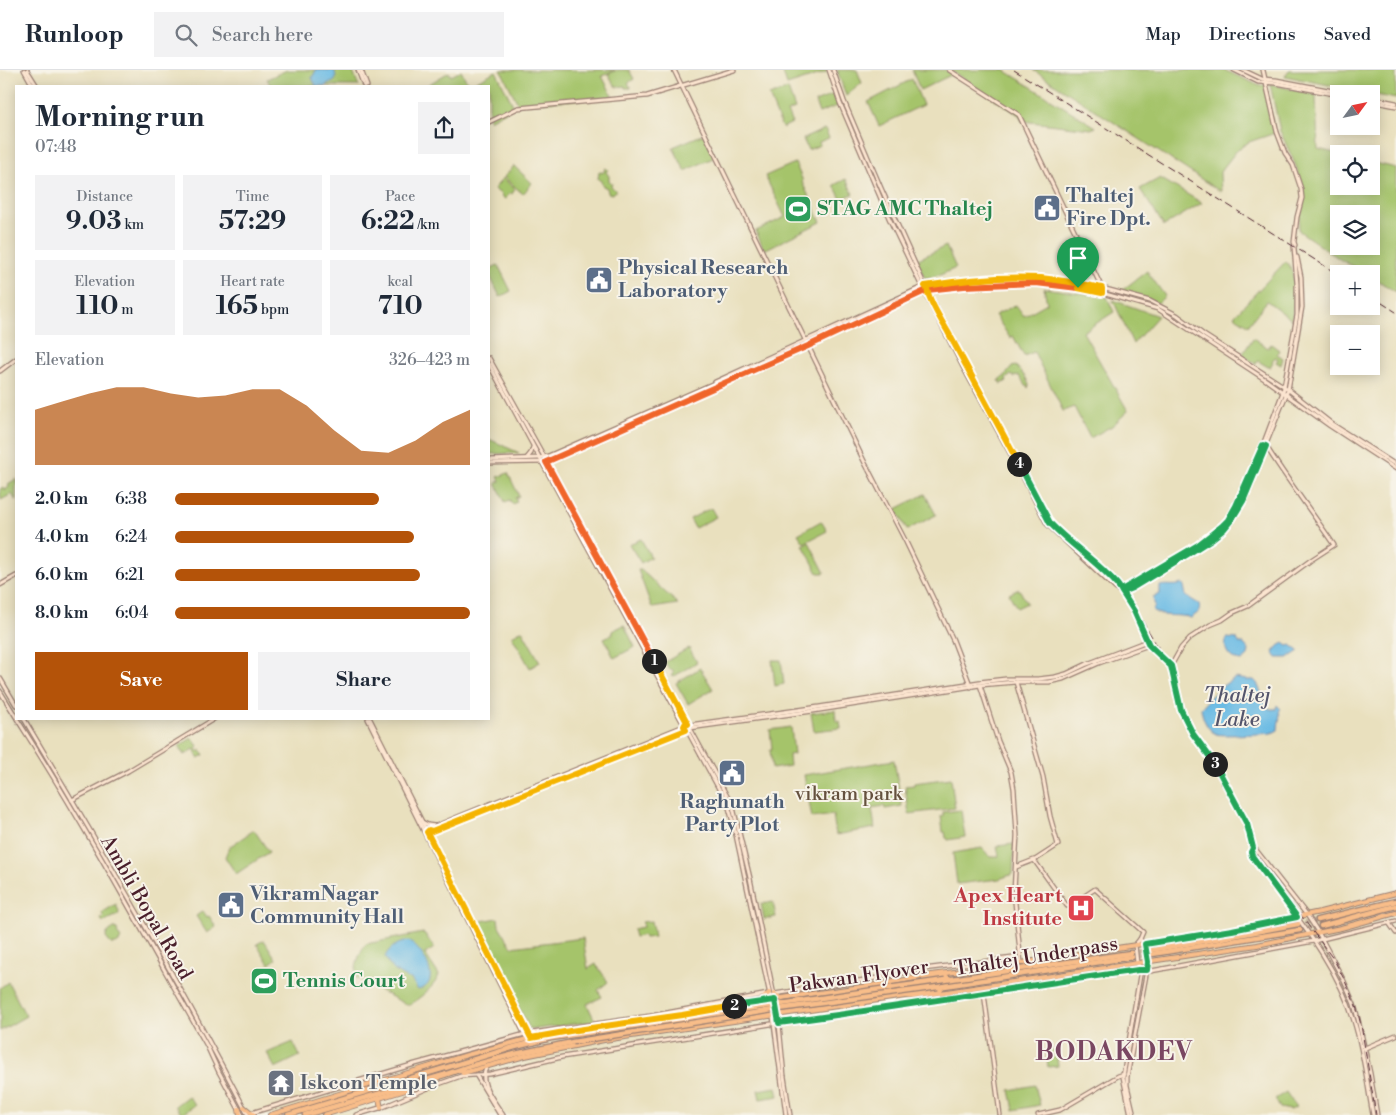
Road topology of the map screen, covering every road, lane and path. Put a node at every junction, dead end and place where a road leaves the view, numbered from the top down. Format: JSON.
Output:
{"nodes":[{"id":1,"x":25,"y":70,"type":"edge"},
{"id":2,"x":360,"y":70,"type":"edge"},
{"id":3,"x":674,"y":70,"type":"edge"},
{"id":4,"x":734,"y":70,"type":"edge"},
{"id":5,"x":829,"y":70,"type":"edge"},
{"id":6,"x":833,"y":70,"type":"edge"},
{"id":7,"x":949,"y":70,"type":"edge"},
{"id":8,"x":1234,"y":70,"type":"edge"},
{"id":9,"x":1243,"y":70,"type":"edge"},
{"id":10,"x":1263,"y":70,"type":"edge"},
{"id":11,"x":1266,"y":80,"type":"junction"},
{"id":12,"x":1276,"y":81,"type":"junction"},
{"id":13,"x":34,"y":85,"type":"edge"},
{"id":14,"x":366,"y":85,"type":"edge"},
{"id":15,"x":681,"y":85,"type":"junction"},
{"id":16,"x":1330,"y":91,"type":"edge"},
{"id":17,"x":1330,"y":93,"type":"edge"},
{"id":18,"x":1380,"y":101,"type":"edge"},
{"id":19,"x":1396,"y":104,"type":"edge"},
{"id":20,"x":490,"y":122,"type":"edge"},
{"id":21,"x":1294,"y":250,"type":"junction"},
{"id":22,"x":1102,"y":288,"type":"junction"},
{"id":23,"x":925,"y":289,"type":"junction"},
{"id":24,"x":1102,"y":293,"type":"junction"},
{"id":25,"x":806,"y":342,"type":"junction"},
{"id":26,"x":808,"y":346,"type":"junction"},
{"id":27,"x":15,"y":360,"type":"edge"},
{"id":28,"x":490,"y":360,"type":"edge"},
{"id":29,"x":490,"y":366,"type":"edge"},
{"id":30,"x":0,"y":371,"type":"edge"},
{"id":31,"x":715,"y":385,"type":"junction"},
{"id":32,"x":1284,"y":386,"type":"junction"},
{"id":33,"x":1288,"y":390,"type":"junction"},
{"id":34,"x":1283,"y":392,"type":"junction"},
{"id":35,"x":1287,"y":395,"type":"junction"},
{"id":36,"x":1264,"y":445,"type":"junction"},
{"id":37,"x":533,"y":447,"type":"junction"},
{"id":38,"x":526,"y":458,"type":"junction"},
{"id":39,"x":542,"y":458,"type":"junction"},
{"id":40,"x":490,"y":462,"type":"edge"},
{"id":41,"x":490,"y":462,"type":"edge"},
{"id":42,"x":542,"y":462,"type":"junction"},
{"id":43,"x":546,"y":462,"type":"junction"},
{"id":44,"x":1396,"y":467,"type":"edge"},
{"id":45,"x":15,"y":576,"type":"edge"},
{"id":46,"x":0,"y":584,"type":"edge"},
{"id":47,"x":1122,"y":592,"type":"junction"},
{"id":48,"x":1147,"y":641,"type":"junction"},
{"id":49,"x":1149,"y":645,"type":"junction"},
{"id":50,"x":1171,"y":666,"type":"junction"},
{"id":51,"x":0,"y":678,"type":"edge"},
{"id":52,"x":1015,"y":680,"type":"junction"},
{"id":53,"x":979,"y":683,"type":"junction"},
{"id":54,"x":971,"y":685,"type":"junction"},
{"id":55,"x":0,"y":691,"type":"edge"},
{"id":56,"x":15,"y":703,"type":"edge"},
{"id":57,"x":15,"y":715,"type":"edge"},
{"id":58,"x":18,"y":720,"type":"edge"},
{"id":59,"x":25,"y":720,"type":"edge"},
{"id":60,"x":212,"y":720,"type":"edge"},
{"id":61,"x":370,"y":720,"type":"edge"},
{"id":62,"x":370,"y":720,"type":"edge"},
{"id":63,"x":687,"y":727,"type":"junction"},
{"id":64,"x":73,"y":800,"type":"junction"},
{"id":65,"x":68,"y":802,"type":"junction"},
{"id":66,"x":421,"y":821,"type":"junction"},
{"id":67,"x":436,"y":826,"type":"junction"},
{"id":68,"x":427,"y":832,"type":"junction"},
{"id":69,"x":1253,"y":848,"type":"junction"},
{"id":70,"x":1034,"y":860,"type":"junction"},
{"id":71,"x":1016,"y":867,"type":"junction"},
{"id":72,"x":1396,"y":893,"type":"edge"},
{"id":73,"x":1396,"y":901,"type":"edge"},
{"id":74,"x":1396,"y":906,"type":"edge"},
{"id":75,"x":1396,"y":913,"type":"edge"},
{"id":76,"x":1307,"y":915,"type":"junction"},
{"id":77,"x":1297,"y":917,"type":"junction"},
{"id":78,"x":1318,"y":920,"type":"tunnel mouth"},
{"id":79,"x":1396,"y":921,"type":"edge"},
{"id":80,"x":1389,"y":923,"type":"junction"},
{"id":81,"x":1298,"y":924,"type":"tunnel mouth"},
{"id":82,"x":1321,"y":926,"type":"tunnel mouth"},
{"id":83,"x":1300,"y":930,"type":"tunnel mouth"},
{"id":84,"x":1318,"y":932,"type":"junction"},
{"id":85,"x":1396,"y":933,"type":"edge"},
{"id":86,"x":1309,"y":934,"type":"junction"},
{"id":87,"x":1140,"y":939,"type":"junction"},
{"id":88,"x":1323,"y":939,"type":"junction"},
{"id":89,"x":1314,"y":941,"type":"junction"},
{"id":90,"x":1145,"y":944,"type":"junction"},
{"id":91,"x":1135,"y":945,"type":"junction"},
{"id":92,"x":1148,"y":962,"type":"junction"},
{"id":93,"x":1021,"y":963,"type":"junction"},
{"id":94,"x":1137,"y":963,"type":"junction"},
{"id":95,"x":1142,"y":970,"type":"junction"},
{"id":96,"x":1147,"y":970,"type":"junction"},
{"id":97,"x":914,"y":979,"type":"junction"},
{"id":98,"x":952,"y":979,"type":"junction"},
{"id":99,"x":941,"y":986,"type":"junction"},
{"id":100,"x":771,"y":993,"type":"junction"},
{"id":101,"x":984,"y":993,"type":"junction"},
{"id":102,"x":906,"y":996,"type":"junction"},
{"id":103,"x":793,"y":997,"type":"junction"},
{"id":104,"x":782,"y":999,"type":"junction"},
{"id":105,"x":773,"y":1000,"type":"junction"},
{"id":106,"x":761,"y":1001,"type":"junction"},
{"id":107,"x":863,"y":1002,"type":"junction"},
{"id":108,"x":709,"y":1008,"type":"junction"},
{"id":109,"x":796,"y":1012,"type":"junction"},
{"id":110,"x":861,"y":1012,"type":"junction"},
{"id":111,"x":775,"y":1015,"type":"junction"},
{"id":112,"x":765,"y":1016,"type":"junction"},
{"id":113,"x":779,"y":1023,"type":"junction"},
{"id":114,"x":771,"y":1024,"type":"junction"},
{"id":115,"x":774,"y":1028,"type":"junction"},
{"id":116,"x":527,"y":1033,"type":"junction"},
{"id":117,"x":1396,"y":1035,"type":"edge"},
{"id":118,"x":530,"y":1041,"type":"junction"},
{"id":119,"x":1363,"y":1049,"type":"junction"},
{"id":120,"x":502,"y":1060,"type":"junction"},
{"id":121,"x":458,"y":1061,"type":"junction"},
{"id":122,"x":488,"y":1066,"type":"junction"},
{"id":123,"x":460,"y":1070,"type":"junction"},
{"id":124,"x":466,"y":1072,"type":"junction"},
{"id":125,"x":483,"y":1074,"type":"junction"},
{"id":126,"x":1125,"y":1074,"type":"junction"},
{"id":127,"x":444,"y":1075,"type":"junction"},
{"id":128,"x":476,"y":1075,"type":"junction"},
{"id":129,"x":419,"y":1079,"type":"junction"},
{"id":130,"x":481,"y":1081,"type":"junction"},
{"id":131,"x":378,"y":1098,"type":"junction"},
{"id":132,"x":276,"y":1106,"type":"junction"},
{"id":133,"x":242,"y":1108,"type":"junction"},
{"id":134,"x":381,"y":1108,"type":"junction"},
{"id":135,"x":278,"y":1113,"type":"junction"},
{"id":136,"x":251,"y":1114,"type":"edge"},
{"id":137,"x":241,"y":1115,"type":"edge"},
{"id":138,"x":270,"y":1115,"type":"edge"},
{"id":139,"x":288,"y":1115,"type":"edge"},
{"id":140,"x":305,"y":1115,"type":"edge"},
{"id":141,"x":324,"y":1115,"type":"edge"},
{"id":142,"x":356,"y":1115,"type":"edge"},
{"id":143,"x":502,"y":1115,"type":"edge"},
{"id":144,"x":786,"y":1115,"type":"edge"},
{"id":145,"x":790,"y":1115,"type":"edge"},
{"id":146,"x":1000,"y":1115,"type":"edge"},
{"id":147,"x":1038,"y":1115,"type":"edge"},
{"id":148,"x":1132,"y":1115,"type":"edge"},
{"id":149,"x":1375,"y":1115,"type":"edge"}],
"edges":[{"from":1,"to":13,"type":"street"},
{"from":2,"to":14,"type":"street"},
{"from":3,"to":15,"type":"street"},
{"from":4,"to":15,"type":"street"},
{"from":5,"to":23,"type":"street"},
{"from":6,"to":23,"type":"street"},
{"from":7,"to":22,"type":"street"},
{"from":8,"to":11,"type":"street"},
{"from":9,"to":11,"type":"street"},
{"from":10,"to":11,"type":"street"},
{"from":11,"to":12,"type":"street"},
{"from":11,"to":21,"type":"street"},
{"from":12,"to":16,"type":"street"},
{"from":12,"to":17,"type":"street"},
{"from":15,"to":20,"type":"street"},
{"from":15,"to":25,"type":"street"},
{"from":18,"to":19,"type":"street"},
{"from":21,"to":32,"type":"street"},
{"from":21,"to":33,"type":"street"},
{"from":22,"to":23,"type":"street"},
{"from":22,"to":24,"type":"street"},
{"from":22,"to":32,"type":"street"},
{"from":23,"to":24,"type":"street"},
{"from":23,"to":25,"type":"street"},
{"from":23,"to":26,"type":"street"},
{"from":23,"to":47,"type":"street"},
{"from":24,"to":34,"type":"street"},
{"from":25,"to":26,"type":"street"},
{"from":25,"to":31,"type":"street"},
{"from":26,"to":31,"type":"street"},
{"from":26,"to":54,"type":"street"},
{"from":27,"to":30,"type":"street"},
{"from":28,"to":39,"type":"street"},
{"from":29,"to":37,"type":"street"},
{"from":31,"to":39,"type":"street"},
{"from":31,"to":43,"type":"street"},
{"from":32,"to":33,"type":"street"},
{"from":32,"to":34,"type":"street"},
{"from":33,"to":35,"type":"street"},
{"from":33,"to":44,"type":"street"},
{"from":34,"to":35,"type":"street"},
{"from":34,"to":36,"type":"street"},
{"from":35,"to":36,"type":"street"},
{"from":35,"to":44,"type":"street"},
{"from":36,"to":47,"type":"street"},
{"from":36,"to":50,"type":"street"},
{"from":37,"to":38,"type":"street"},
{"from":37,"to":39,"type":"street"},
{"from":38,"to":39,"type":"street"},
{"from":38,"to":40,"type":"street"},
{"from":39,"to":42,"type":"street"},
{"from":39,"to":43,"type":"street"},
{"from":41,"to":42,"type":"street"},
{"from":42,"to":43,"type":"street"},
{"from":42,"to":63,"type":"street"},
{"from":43,"to":63,"type":"street"},
{"from":45,"to":46,"type":"street"},
{"from":47,"to":48,"type":"street"},
{"from":48,"to":49,"type":"street"},
{"from":48,"to":52,"type":"street"},
{"from":49,"to":50,"type":"street"},
{"from":49,"to":52,"type":"street"},
{"from":50,"to":69,"type":"street"},
{"from":51,"to":56,"type":"street"},
{"from":52,"to":53,"type":"street"},
{"from":52,"to":70,"type":"street"},
{"from":53,"to":54,"type":"street"},
{"from":53,"to":71,"type":"street"},
{"from":54,"to":63,"type":"street"},
{"from":55,"to":57,"type":"street","name":"Ambli Bopal Road"},
{"from":58,"to":65,"type":"street","name":"Ambli Bopal Road"},
{"from":59,"to":64,"type":"street","name":"Ambli Bopal Road"},
{"from":60,"to":64,"type":"street"},
{"from":61,"to":66,"type":"street"},
{"from":62,"to":68,"type":"street"},
{"from":63,"to":67,"type":"street"},
{"from":63,"to":68,"type":"street"},
{"from":63,"to":100,"type":"street"},
{"from":64,"to":65,"type":"street"},
{"from":64,"to":133,"type":"street","name":"Ambli Bopal Road"},
{"from":65,"to":133,"type":"street","name":"Ambli Bopal Road"},
{"from":66,"to":67,"type":"street"},
{"from":66,"to":68,"type":"street"},
{"from":67,"to":68,"type":"street"},
{"from":68,"to":116,"type":"street"},
{"from":69,"to":76,"type":"street"},
{"from":69,"to":77,"type":"street"},
{"from":70,"to":71,"type":"street"},
{"from":70,"to":87,"type":"street"},
{"from":71,"to":93,"type":"street"},
{"from":72,"to":76,"type":"main road"},
{"from":73,"to":78,"type":"highway"},
{"from":74,"to":82,"type":"highway"},
{"from":75,"to":84,"type":"main road"},
{"from":76,"to":77,"type":"main road"},
{"from":76,"to":84,"type":"street"},
{"from":77,"to":86,"type":"street"},
{"from":77,"to":90,"type":"main road"},
{"from":79,"to":80,"type":"street"},
{"from":80,"to":85,"type":"street"},
{"from":80,"to":88,"type":"street"},
{"from":81,"to":83,"type":"highway"},
{"from":84,"to":86,"type":"main road"},
{"from":84,"to":88,"type":"street"},
{"from":86,"to":89,"type":"street"},
{"from":86,"to":92,"type":"main road"},
{"from":87,"to":90,"type":"street"},
{"from":87,"to":91,"type":"street"},
{"from":88,"to":89,"type":"street"},
{"from":88,"to":119,"type":"street"},
{"from":89,"to":96,"type":"street"},
{"from":89,"to":119,"type":"street"},
{"from":90,"to":91,"type":"main road"},
{"from":90,"to":92,"type":"street"},
{"from":91,"to":93,"type":"main road"},
{"from":91,"to":94,"type":"street"},
{"from":92,"to":94,"type":"main road"},
{"from":92,"to":96,"type":"street"},
{"from":93,"to":97,"type":"main road"},
{"from":93,"to":100,"type":"street"},
{"from":94,"to":95,"type":"street"},
{"from":94,"to":102,"type":"main road"},
{"from":95,"to":96,"type":"street"},
{"from":95,"to":101,"type":"street"},
{"from":95,"to":126,"type":"street"},
{"from":96,"to":126,"type":"street"},
{"from":97,"to":98,"type":"main road"},
{"from":97,"to":103,"type":"main road"},
{"from":98,"to":99,"type":"highway","name":"Thaltej Underpass"},
{"from":98,"to":118,"type":"highway","name":"Pakwan Flyover","bridge":true},
{"from":99,"to":102,"type":"main road"},
{"from":99,"to":120,"type":"highway","name":"Pakwan Flyover","bridge":true},
{"from":100,"to":104,"type":"main road"},
{"from":100,"to":105,"type":"street"},
{"from":100,"to":106,"type":"main road"},
{"from":100,"to":108,"type":"street"},
{"from":101,"to":110,"type":"street"},
{"from":101,"to":146,"type":"street"},
{"from":102,"to":107,"type":"main road"},
{"from":103,"to":104,"type":"main road"},
{"from":103,"to":109,"type":"main road"},
{"from":104,"to":105,"type":"main road"},
{"from":105,"to":106,"type":"main road"},
{"from":105,"to":111,"type":"street"},
{"from":106,"to":108,"type":"main road"},
{"from":107,"to":109,"type":"main road"},
{"from":107,"to":110,"type":"main road"},
{"from":108,"to":116,"type":"street"},
{"from":108,"to":118,"type":"main road"},
{"from":109,"to":111,"type":"main road"},
{"from":110,"to":113,"type":"street"},
{"from":111,"to":112,"type":"main road"},
{"from":111,"to":113,"type":"street"},
{"from":111,"to":115,"type":"street"},
{"from":112,"to":114,"type":"street"},
{"from":112,"to":120,"type":"main road"},
{"from":113,"to":145,"type":"street"},
{"from":114,"to":115,"type":"street"},
{"from":114,"to":125,"type":"street"},
{"from":115,"to":144,"type":"street"},
{"from":116,"to":118,"type":"street"},
{"from":116,"to":132,"type":"street"},
{"from":117,"to":119,"type":"street"},
{"from":118,"to":121,"type":"highway","name":"Pakwan Flyover"},
{"from":119,"to":149,"type":"street"},
{"from":120,"to":122,"type":"main road"},
{"from":120,"to":123,"type":"highway","name":"Pakwan Flyover"},
{"from":121,"to":129,"type":"highway","name":"Pakwan Flyover"},
{"from":121,"to":135,"type":"main road"},
{"from":122,"to":124,"type":"main road"},
{"from":122,"to":125,"type":"street"},
{"from":123,"to":124,"type":"main road"},
{"from":123,"to":127,"type":"highway","name":"Pakwan Flyover"},
{"from":124,"to":128,"type":"street"},
{"from":125,"to":128,"type":"street"},
{"from":125,"to":130,"type":"street"},
{"from":126,"to":147,"type":"street"},
{"from":126,"to":148,"type":"street"},
{"from":127,"to":129,"type":"highway","name":"Pakwan Flyover"},
{"from":127,"to":131,"type":"main road"},
{"from":128,"to":130,"type":"street"},
{"from":128,"to":134,"type":"street"},
{"from":129,"to":139,"type":"highway"},
{"from":129,"to":140,"type":"highway"},
{"from":130,"to":143,"type":"street"},
{"from":131,"to":134,"type":"main road"},
{"from":131,"to":141,"type":"main road"},
{"from":132,"to":135,"type":"main road"},
{"from":132,"to":136,"type":"street"},
{"from":133,"to":136,"type":"main road"},
{"from":133,"to":137,"type":"main road"},
{"from":134,"to":142,"type":"street"},
{"from":135,"to":138,"type":"main road"}]}
